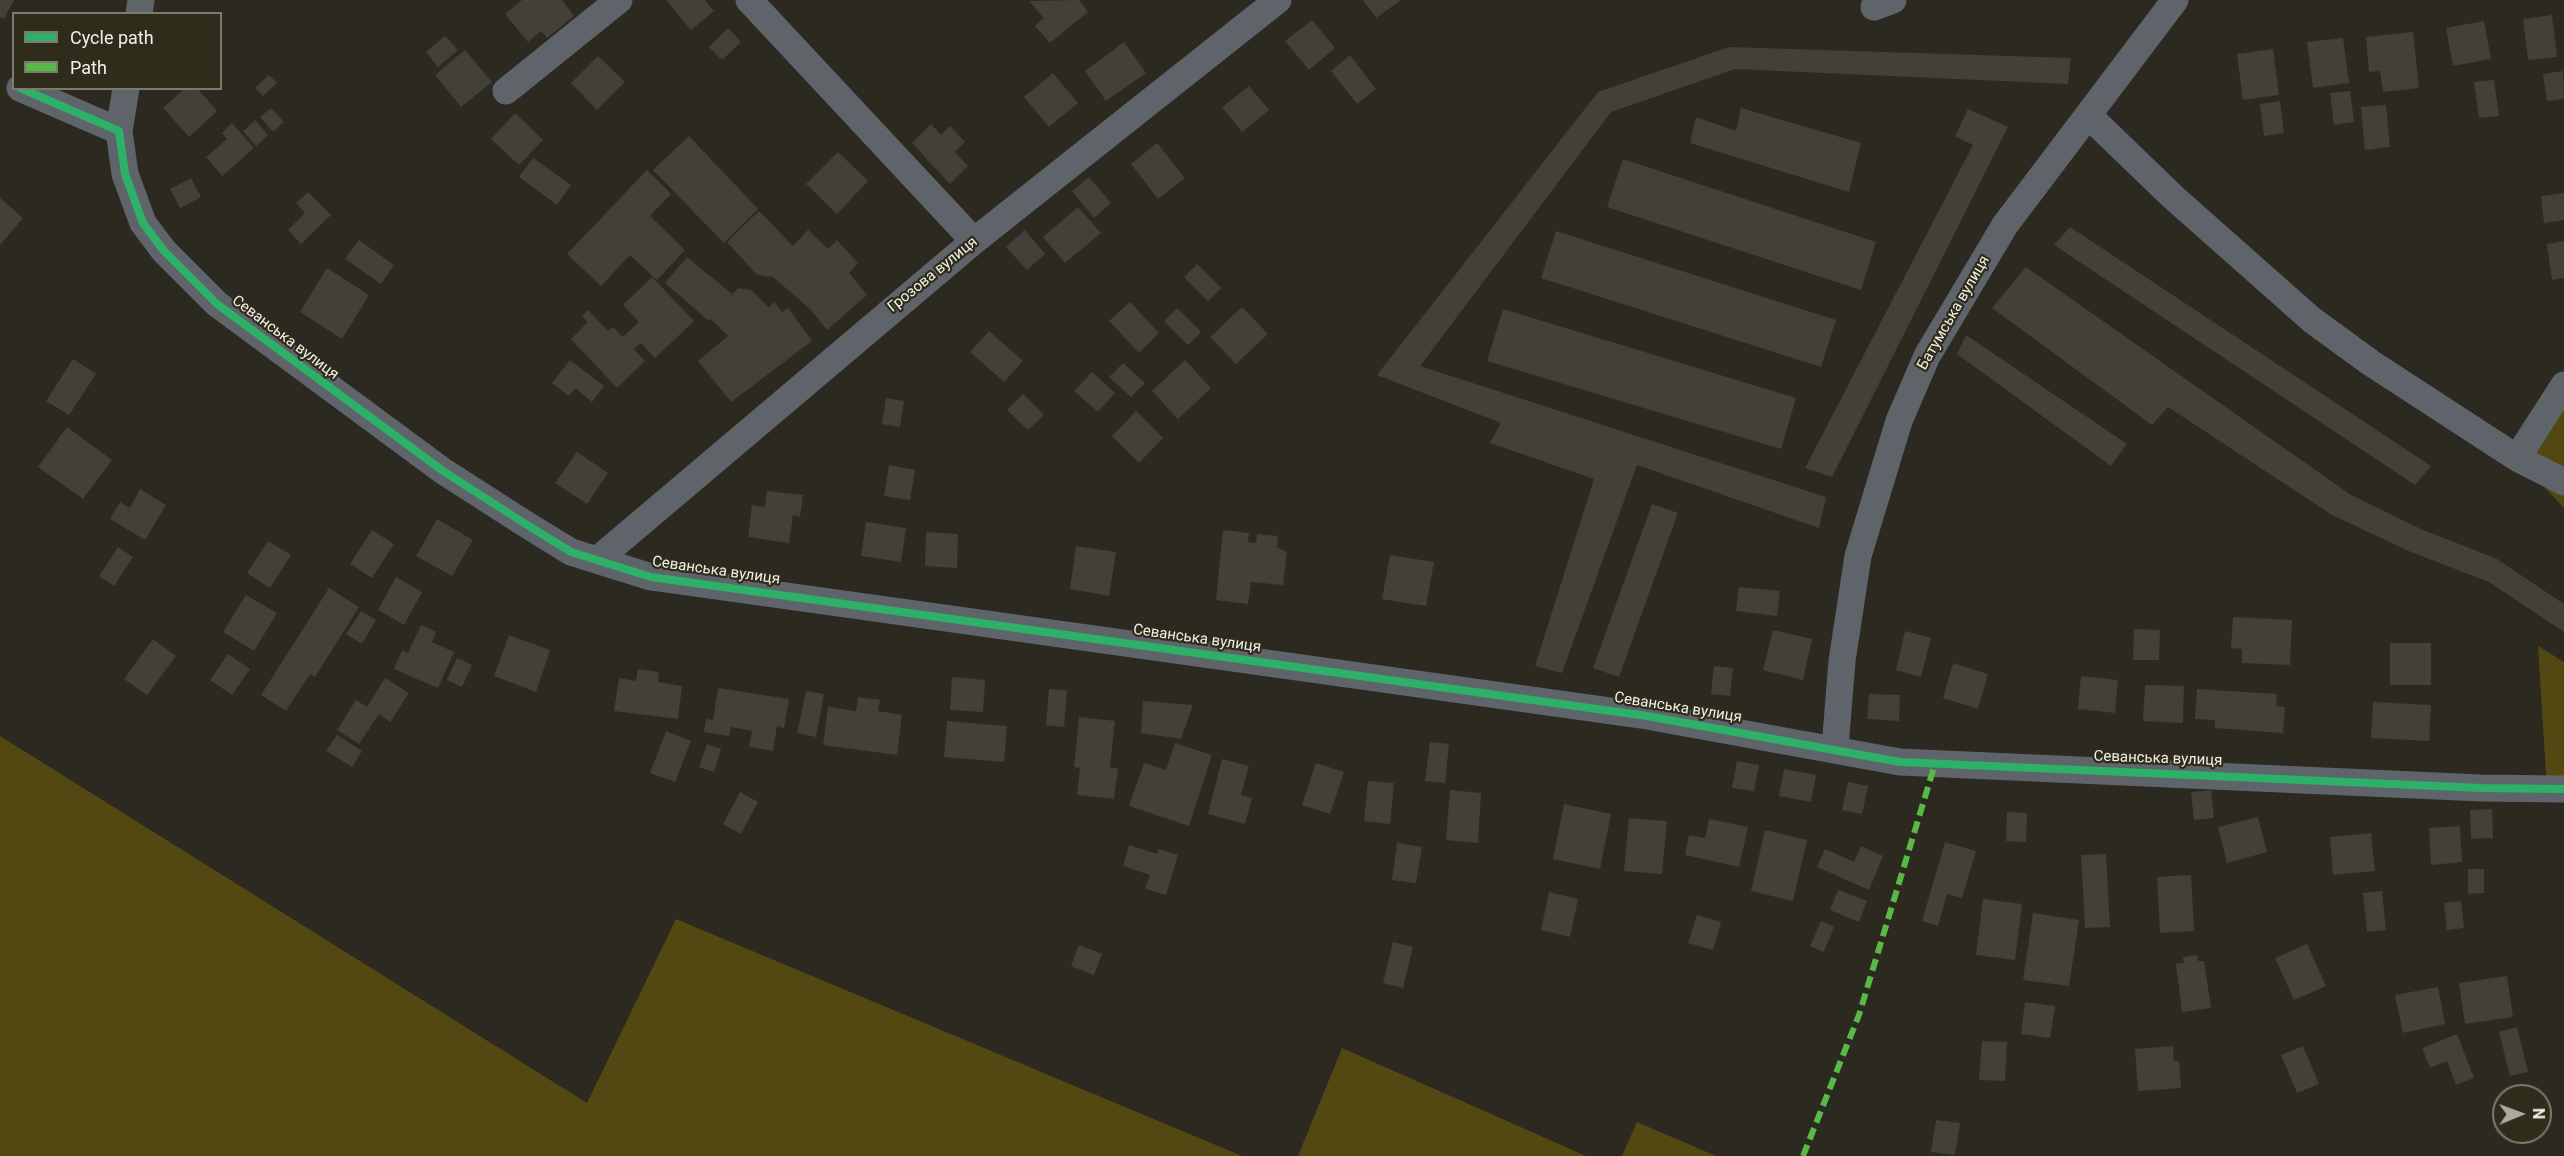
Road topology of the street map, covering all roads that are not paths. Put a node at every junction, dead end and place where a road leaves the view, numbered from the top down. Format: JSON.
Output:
{"nodes":[{"id":1,"x":619,"y":0,"type":"edge"},
{"id":2,"x":749,"y":0,"type":"edge"},
{"id":3,"x":1278,"y":0,"type":"edge"},
{"id":4,"x":2175,"y":0,"type":"edge"},
{"id":5,"x":25,"y":90,"type":"edge"},
{"id":6,"x":126,"y":90,"type":"edge"},
{"id":7,"x":506,"y":91,"type":"dead end"},
{"id":8,"x":2088,"y":115,"type":"junction"},
{"id":9,"x":119,"y":130,"type":"junction"},
{"id":10,"x":974,"y":241,"type":"junction"},
{"id":11,"x":2564,"y":385,"type":"edge"},
{"id":12,"x":2517,"y":458,"type":"junction"},
{"id":13,"x":2564,"y":482,"type":"edge"},
{"id":14,"x":597,"y":560,"type":"junction"},
{"id":15,"x":1834,"y":748,"type":"junction"},
{"id":16,"x":2564,"y":789,"type":"edge"}],
"edges":[{"from":1,"to":7,"type":"street"},
{"from":2,"to":10,"type":"street"},
{"from":3,"to":10,"type":"street","name":"Грозова вулиця"},
{"from":4,"to":8,"type":"street","name":"Батумська вулиця"},
{"from":5,"to":9,"type":"street"},
{"from":6,"to":9,"type":"street","name":"Севанська вулиця"},
{"from":8,"to":12,"type":"street"},
{"from":8,"to":15,"type":"street","name":"Батумська вулиця"},
{"from":9,"to":14,"type":"street","name":"Севанська вулиця"},
{"from":10,"to":14,"type":"street","name":"Грозова вулиця"},
{"from":11,"to":12,"type":"street"},
{"from":12,"to":13,"type":"street"},
{"from":14,"to":15,"type":"street","name":"Севанська вулиця"},
{"from":15,"to":16,"type":"street","name":"Севанська вулиця"}]}
